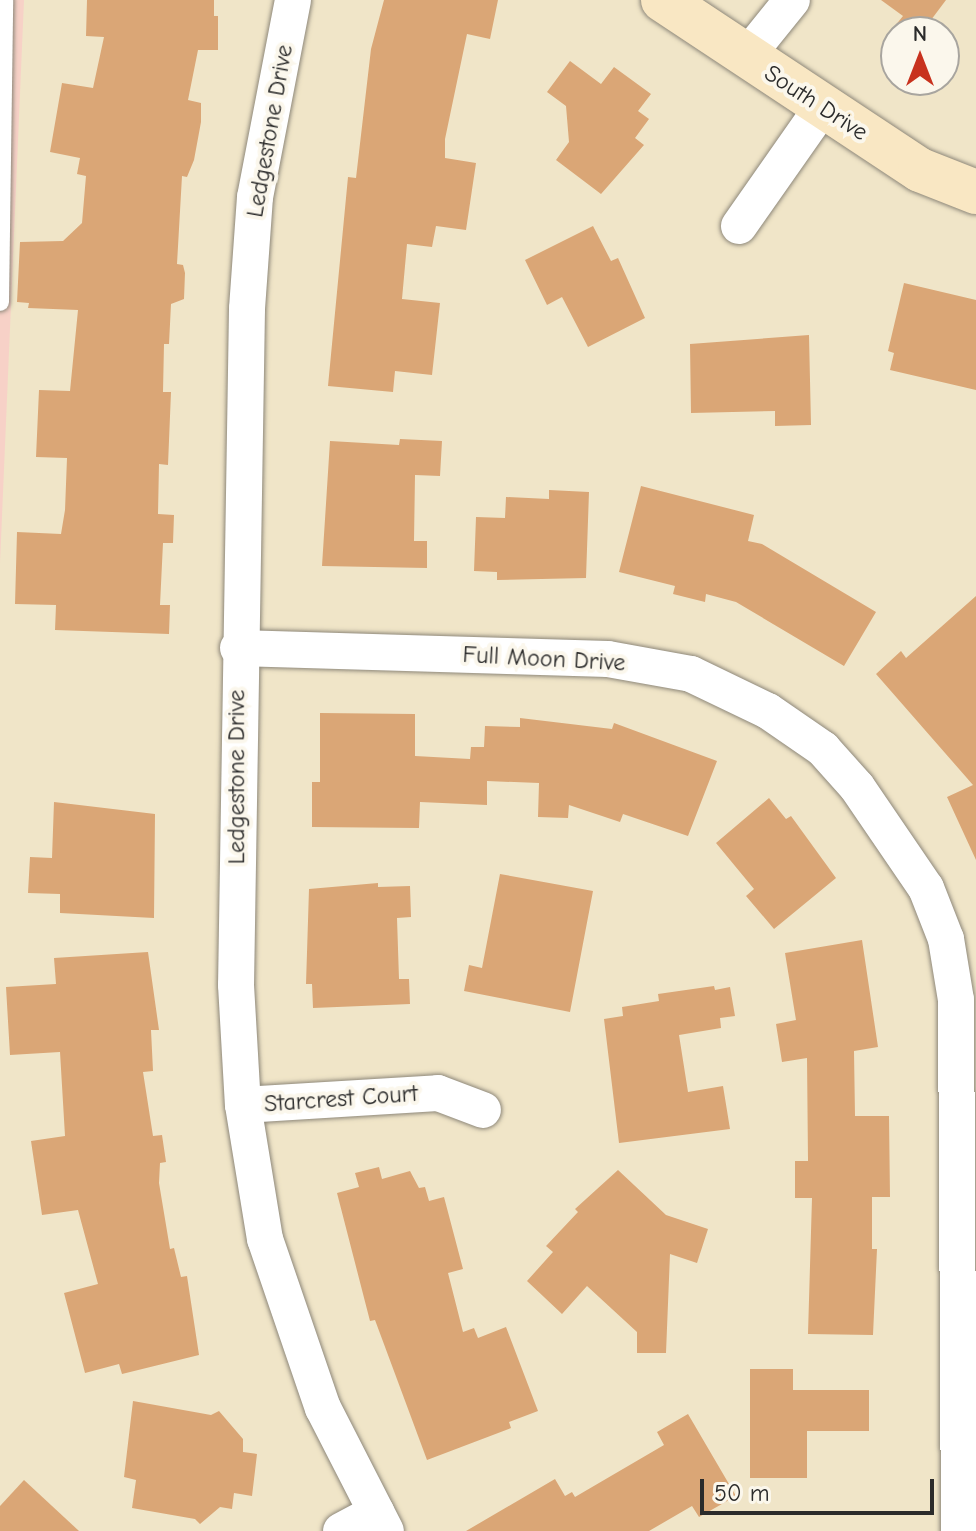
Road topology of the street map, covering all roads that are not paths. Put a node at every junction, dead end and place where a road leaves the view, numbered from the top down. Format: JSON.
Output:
{"nodes":[{"id":1,"x":4,"y":0,"type":"edge"},
{"id":2,"x":293,"y":0,"type":"edge"},
{"id":3,"x":663,"y":0,"type":"edge"},
{"id":4,"x":792,"y":0,"type":"edge"},
{"id":5,"x":746,"y":57,"type":"junction"},
{"id":6,"x":821,"y":109,"type":"junction"},
{"id":7,"x":976,"y":192,"type":"edge"},
{"id":8,"x":739,"y":226,"type":"dead end"},
{"id":9,"x":0,"y":302,"type":"edge"},
{"id":10,"x":238,"y":648,"type":"junction"},
{"id":11,"x":243,"y":1105,"type":"junction"},
{"id":12,"x":483,"y":1110,"type":"dead end"},
{"id":13,"x":381,"y":1522,"type":"edge"},
{"id":14,"x":341,"y":1531,"type":"edge"},
{"id":15,"x":959,"y":1531,"type":"edge"}],
"edges":[{"from":1,"to":9,"type":"lane"},
{"from":2,"to":10,"type":"street","name":"Ledgestone Drive"},
{"from":3,"to":5,"type":"street","name":"South Drive"},
{"from":4,"to":5,"type":"street"},
{"from":5,"to":6,"type":"street","name":"South Drive"},
{"from":6,"to":7,"type":"street","name":"South Drive"},
{"from":6,"to":8,"type":"street"},
{"from":10,"to":11,"type":"street","name":"Ledgestone Drive"},
{"from":10,"to":15,"type":"street","name":"Full Moon Drive"},
{"from":11,"to":12,"type":"street","name":"Starcrest Court"},
{"from":11,"to":13,"type":"street","name":"Ledgestone Drive"},
{"from":13,"to":14,"type":"street"}]}
